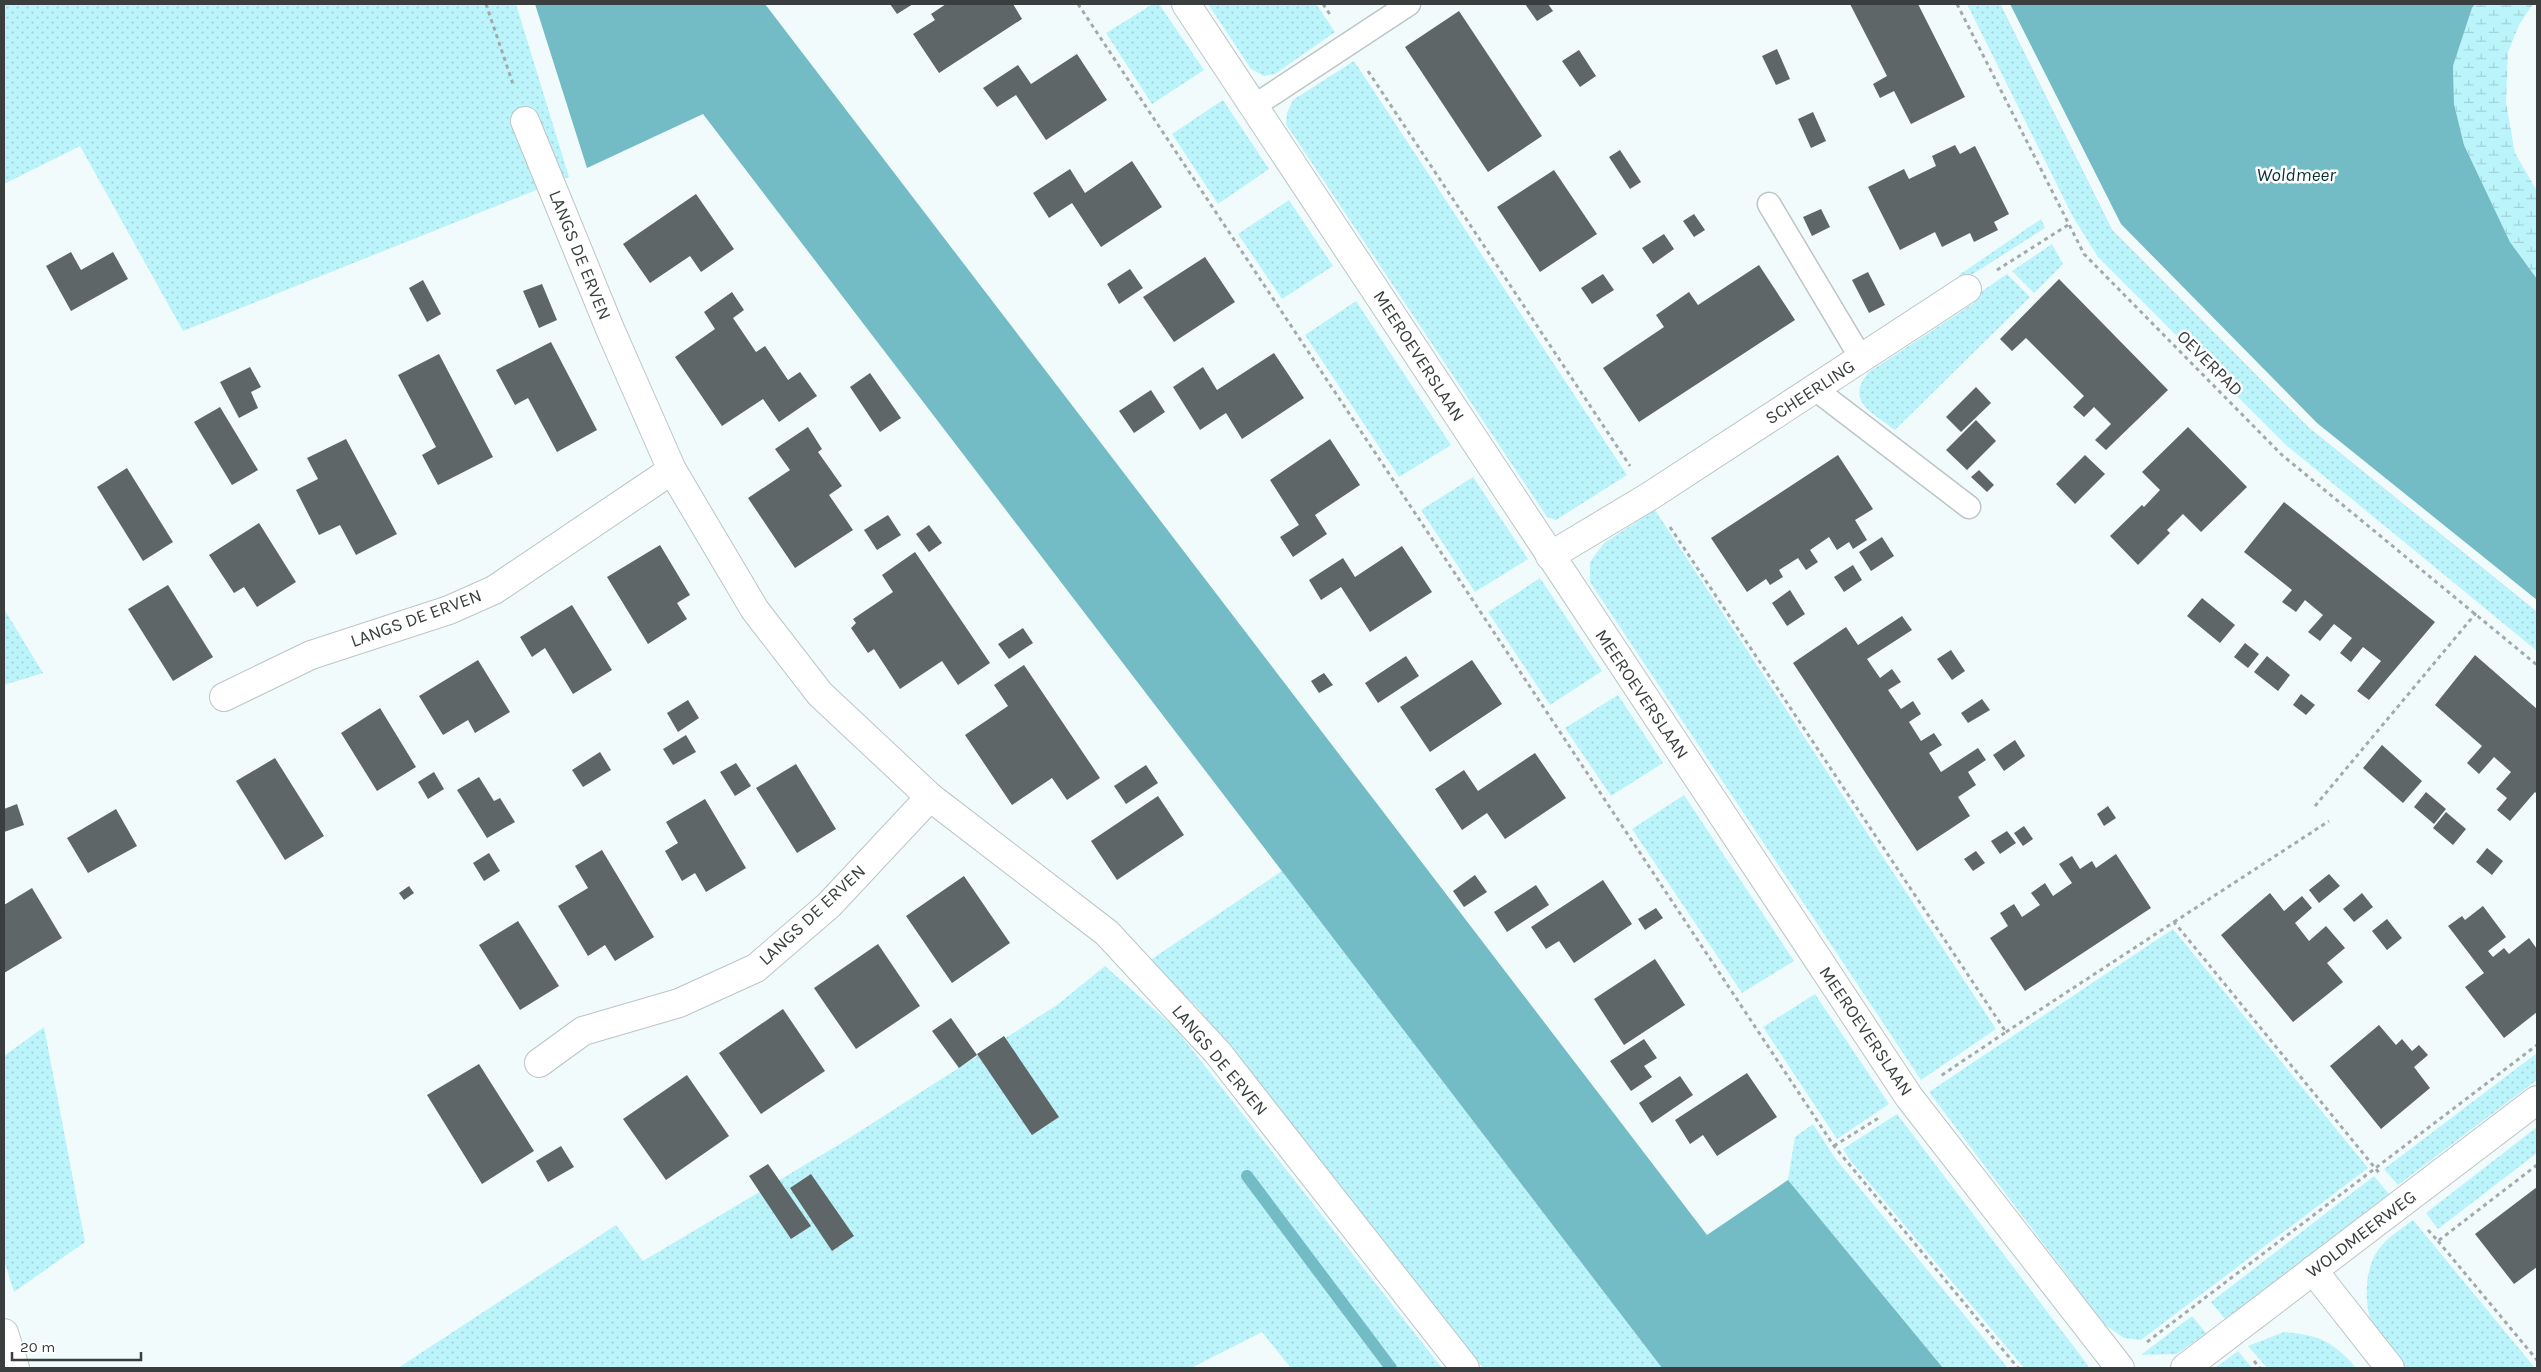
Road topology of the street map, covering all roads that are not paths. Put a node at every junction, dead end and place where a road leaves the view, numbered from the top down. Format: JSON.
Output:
{"nodes":[{"id":1,"x":1186,"y":4,"type":"edge"},
{"id":2,"x":1409,"y":4,"type":"edge"},
{"id":3,"x":1254,"y":106,"type":"junction"},
{"id":4,"x":525,"y":121,"type":"road end"},
{"id":5,"x":1769,"y":204,"type":"dead end"},
{"id":6,"x":1967,"y":289,"type":"road end"},
{"id":7,"x":1862,"y":358,"type":"junction"},
{"id":8,"x":1815,"y":389,"type":"junction"},
{"id":9,"x":672,"y":470,"type":"junction"},
{"id":10,"x":1969,"y":508,"type":"dead end"},
{"id":11,"x":1550,"y":556,"type":"junction"},
{"id":12,"x":224,"y":697,"type":"dead end"},
{"id":13,"x":930,"y":797,"type":"junction"},
{"id":14,"x":538,"y":1063,"type":"dead end"},
{"id":15,"x":2537,"y":1100,"type":"edge"},
{"id":16,"x":2313,"y":1270,"type":"junction"},
{"id":17,"x":4,"y":1333,"type":"edge"},
{"id":18,"x":2119,"y":1366,"type":"edge"},
{"id":19,"x":15,"y":1368,"type":"edge"},
{"id":20,"x":1465,"y":1368,"type":"edge"},
{"id":21,"x":2184,"y":1368,"type":"edge"},
{"id":22,"x":2390,"y":1368,"type":"edge"}],
"edges":[{"from":1,"to":3,"type":"street","name":"MEEROEVERSLAAN"},
{"from":2,"to":3,"type":"lane"},
{"from":3,"to":11,"type":"street","name":"MEEROEVERSLAAN"},
{"from":4,"to":9,"type":"street","name":"LANGS DE ERVEN"},
{"from":5,"to":7,"type":"lane"},
{"from":6,"to":7,"type":"street","name":"SCHEERLING"},
{"from":7,"to":8,"type":"street","name":"SCHEERLING"},
{"from":8,"to":10,"type":"lane"},
{"from":8,"to":11,"type":"street","name":"SCHEERLING"},
{"from":9,"to":12,"type":"street","name":"LANGS DE ERVEN"},
{"from":9,"to":13,"type":"street","name":"LANGS DE ERVEN"},
{"from":11,"to":18,"type":"street","name":"MEEROEVERSLAAN"},
{"from":13,"to":14,"type":"street","name":"LANGS DE ERVEN"},
{"from":13,"to":20,"type":"street","name":"LANGS DE ERVEN"},
{"from":15,"to":16,"type":"street","name":"WOLDMEERWEG"},
{"from":16,"to":21,"type":"street","name":"WOLDMEERWEG"},
{"from":16,"to":22,"type":"street"},
{"from":17,"to":19,"type":"street"}]}
